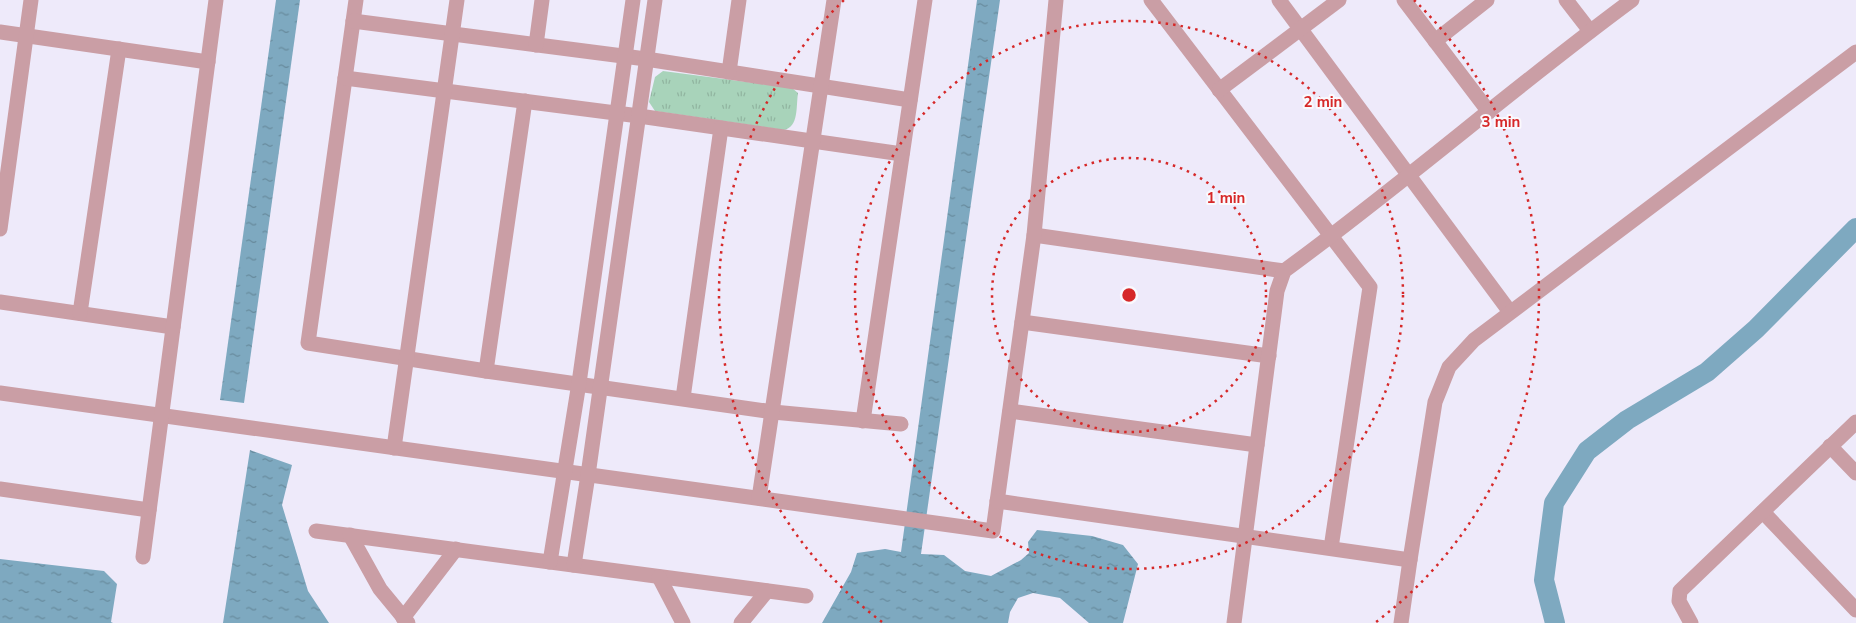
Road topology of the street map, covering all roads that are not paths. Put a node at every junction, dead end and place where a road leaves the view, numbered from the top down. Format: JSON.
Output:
{"nodes":[{"id":1,"x":31,"y":0,"type":"edge"},
{"id":2,"x":216,"y":0,"type":"edge"},
{"id":3,"x":356,"y":0,"type":"edge"},
{"id":4,"x":457,"y":0,"type":"edge"},
{"id":5,"x":542,"y":0,"type":"edge"},
{"id":6,"x":633,"y":0,"type":"edge"},
{"id":7,"x":655,"y":0,"type":"edge"},
{"id":8,"x":739,"y":0,"type":"edge"},
{"id":9,"x":834,"y":0,"type":"edge"},
{"id":10,"x":925,"y":0,"type":"edge"},
{"id":11,"x":1056,"y":0,"type":"edge"},
{"id":12,"x":1151,"y":0,"type":"edge"},
{"id":13,"x":1279,"y":0,"type":"edge"},
{"id":14,"x":1339,"y":0,"type":"edge"},
{"id":15,"x":1404,"y":0,"type":"edge"},
{"id":16,"x":1487,"y":0,"type":"edge"},
{"id":17,"x":1566,"y":0,"type":"edge"},
{"id":18,"x":1632,"y":0,"type":"edge"},
{"id":19,"x":353,"y":21,"type":"junction"},
{"id":20,"x":1301,"y":29,"type":"junction"},
{"id":21,"x":1590,"y":31,"type":"junction"},
{"id":22,"x":0,"y":32,"type":"edge"},
{"id":23,"x":452,"y":34,"type":"junction"},
{"id":24,"x":26,"y":36,"type":"junction"},
{"id":25,"x":1435,"y":41,"type":"junction"},
{"id":26,"x":536,"y":45,"type":"junction"},
{"id":27,"x":119,"y":50,"type":"junction"},
{"id":28,"x":1856,"y":52,"type":"edge"},
{"id":29,"x":625,"y":57,"type":"junction"},
{"id":30,"x":646,"y":60,"type":"junction"},
{"id":31,"x":208,"y":62,"type":"junction"},
{"id":32,"x":729,"y":72,"type":"junction"},
{"id":33,"x":345,"y":78,"type":"junction"},
{"id":34,"x":821,"y":87,"type":"junction"},
{"id":35,"x":1219,"y":90,"type":"junction"},
{"id":36,"x":444,"y":91,"type":"junction"},
{"id":37,"x":910,"y":100,"type":"junction"},
{"id":38,"x":525,"y":101,"type":"junction"},
{"id":39,"x":1489,"y":112,"type":"junction"},
{"id":40,"x":617,"y":113,"type":"junction"},
{"id":41,"x":639,"y":116,"type":"junction"},
{"id":42,"x":721,"y":128,"type":"junction"},
{"id":43,"x":813,"y":141,"type":"junction"},
{"id":44,"x":902,"y":154,"type":"junction"},
{"id":45,"x":1409,"y":175,"type":"junction"},
{"id":46,"x":0,"y":228,"type":"edge"},
{"id":47,"x":1034,"y":235,"type":"junction"},
{"id":48,"x":1330,"y":236,"type":"junction"},
{"id":49,"x":1284,"y":271,"type":"junction"},
{"id":50,"x":0,"y":302,"type":"edge"},
{"id":51,"x":1510,"y":312,"type":"junction"},
{"id":52,"x":80,"y":313,"type":"junction"},
{"id":53,"x":1022,"y":322,"type":"junction"},
{"id":54,"x":173,"y":327,"type":"junction"},
{"id":55,"x":1269,"y":356,"type":"junction"},
{"id":56,"x":408,"y":358,"type":"junction"},
{"id":57,"x":486,"y":371,"type":"junction"},
{"id":58,"x":579,"y":383,"type":"junction"},
{"id":59,"x":601,"y":386,"type":"junction"},
{"id":60,"x":0,"y":393,"type":"edge"},
{"id":61,"x":683,"y":398,"type":"junction"},
{"id":62,"x":1010,"y":411,"type":"junction"},
{"id":63,"x":773,"y":412,"type":"junction"},
{"id":64,"x":161,"y":416,"type":"junction"},
{"id":65,"x":863,"y":421,"type":"junction"},
{"id":66,"x":1856,"y":422,"type":"edge"},
{"id":67,"x":901,"y":424,"type":"dead end"},
{"id":68,"x":1257,"y":445,"type":"junction"},
{"id":69,"x":1830,"y":446,"type":"junction"},
{"id":70,"x":394,"y":448,"type":"junction"},
{"id":71,"x":565,"y":471,"type":"junction"},
{"id":72,"x":1856,"y":473,"type":"edge"},
{"id":73,"x":588,"y":475,"type":"junction"},
{"id":74,"x":0,"y":489,"type":"edge"},
{"id":75,"x":759,"y":498,"type":"junction"},
{"id":76,"x":997,"y":501,"type":"junction"},
{"id":77,"x":149,"y":510,"type":"junction"},
{"id":78,"x":1763,"y":512,"type":"junction"},
{"id":79,"x":316,"y":531,"type":"dead end"},
{"id":80,"x":350,"y":535,"type":"junction"},
{"id":81,"x":1245,"y":535,"type":"junction"},
{"id":82,"x":1331,"y":548,"type":"junction"},
{"id":83,"x":456,"y":550,"type":"junction"},
{"id":84,"x":142,"y":557,"type":"dead end"},
{"id":85,"x":1410,"y":560,"type":"junction"},
{"id":86,"x":550,"y":562,"type":"junction"},
{"id":87,"x":574,"y":565,"type":"junction"},
{"id":88,"x":659,"y":577,"type":"junction"},
{"id":89,"x":767,"y":591,"type":"junction"},
{"id":90,"x":806,"y":596,"type":"dead end"},
{"id":91,"x":1856,"y":610,"type":"edge"},
{"id":92,"x":406,"y":621,"type":"edge"},
{"id":93,"x":683,"y":623,"type":"edge"},
{"id":94,"x":741,"y":623,"type":"edge"},
{"id":95,"x":1234,"y":623,"type":"edge"},
{"id":96,"x":1402,"y":623,"type":"edge"},
{"id":97,"x":1691,"y":623,"type":"edge"}],
"edges":[{"from":1,"to":24,"type":"street"},
{"from":2,"to":31,"type":"street"},
{"from":3,"to":19,"type":"street"},
{"from":4,"to":23,"type":"street"},
{"from":5,"to":26,"type":"street"},
{"from":6,"to":29,"type":"street"},
{"from":7,"to":30,"type":"street"},
{"from":8,"to":32,"type":"street"},
{"from":9,"to":34,"type":"street"},
{"from":10,"to":37,"type":"street"},
{"from":11,"to":47,"type":"street"},
{"from":12,"to":35,"type":"street"},
{"from":13,"to":20,"type":"street"},
{"from":14,"to":20,"type":"street"},
{"from":15,"to":25,"type":"street"},
{"from":16,"to":25,"type":"street"},
{"from":17,"to":21,"type":"street"},
{"from":18,"to":21,"type":"street"},
{"from":19,"to":23,"type":"street"},
{"from":19,"to":33,"type":"street"},
{"from":20,"to":35,"type":"street"},
{"from":20,"to":45,"type":"street"},
{"from":21,"to":39,"type":"street"},
{"from":22,"to":24,"type":"street"},
{"from":23,"to":26,"type":"street"},
{"from":23,"to":36,"type":"street"},
{"from":24,"to":27,"type":"street"},
{"from":24,"to":46,"type":"street"},
{"from":25,"to":39,"type":"street"},
{"from":26,"to":29,"type":"street"},
{"from":27,"to":31,"type":"street"},
{"from":27,"to":52,"type":"street"},
{"from":28,"to":51,"type":"street"},
{"from":29,"to":30,"type":"street"},
{"from":29,"to":40,"type":"street"},
{"from":30,"to":32,"type":"street"},
{"from":30,"to":41,"type":"street"},
{"from":31,"to":54,"type":"street"},
{"from":32,"to":34,"type":"street"},
{"from":33,"to":36,"type":"street"},
{"from":33,"to":56,"type":"street"},
{"from":34,"to":37,"type":"street"},
{"from":34,"to":43,"type":"street"},
{"from":35,"to":48,"type":"street"},
{"from":36,"to":38,"type":"street"},
{"from":36,"to":56,"type":"street"},
{"from":37,"to":44,"type":"street"},
{"from":38,"to":40,"type":"street"},
{"from":38,"to":57,"type":"street"},
{"from":39,"to":45,"type":"street"},
{"from":40,"to":41,"type":"street"},
{"from":40,"to":58,"type":"street"},
{"from":41,"to":42,"type":"street"},
{"from":41,"to":59,"type":"street"},
{"from":42,"to":43,"type":"street"},
{"from":42,"to":61,"type":"street"},
{"from":43,"to":44,"type":"street"},
{"from":43,"to":63,"type":"street"},
{"from":44,"to":65,"type":"street"},
{"from":45,"to":48,"type":"street"},
{"from":45,"to":51,"type":"street"},
{"from":47,"to":49,"type":"street"},
{"from":47,"to":53,"type":"street"},
{"from":48,"to":49,"type":"street"},
{"from":48,"to":82,"type":"street"},
{"from":49,"to":55,"type":"street"},
{"from":50,"to":52,"type":"street"},
{"from":51,"to":85,"type":"street"},
{"from":52,"to":54,"type":"street"},
{"from":53,"to":55,"type":"street"},
{"from":53,"to":62,"type":"street"},
{"from":54,"to":64,"type":"street"},
{"from":55,"to":68,"type":"street"},
{"from":56,"to":57,"type":"street"},
{"from":56,"to":70,"type":"street"},
{"from":57,"to":58,"type":"street"},
{"from":58,"to":59,"type":"street"},
{"from":58,"to":71,"type":"street"},
{"from":59,"to":61,"type":"street"},
{"from":59,"to":73,"type":"street"},
{"from":60,"to":64,"type":"street"},
{"from":61,"to":63,"type":"street"},
{"from":62,"to":68,"type":"street"},
{"from":62,"to":76,"type":"street"},
{"from":63,"to":65,"type":"street"},
{"from":63,"to":75,"type":"street"},
{"from":64,"to":70,"type":"street"},
{"from":64,"to":77,"type":"street"},
{"from":65,"to":67,"type":"street"},
{"from":66,"to":69,"type":"street"},
{"from":68,"to":81,"type":"street"},
{"from":69,"to":72,"type":"street"},
{"from":69,"to":78,"type":"street"},
{"from":70,"to":71,"type":"street"},
{"from":71,"to":73,"type":"street"},
{"from":71,"to":86,"type":"street"},
{"from":73,"to":75,"type":"street"},
{"from":73,"to":87,"type":"street"},
{"from":74,"to":77,"type":"street"},
{"from":75,"to":76,"type":"street"},
{"from":76,"to":81,"type":"street"},
{"from":77,"to":84,"type":"street"},
{"from":78,"to":91,"type":"street"},
{"from":78,"to":97,"type":"street"},
{"from":79,"to":80,"type":"street"},
{"from":80,"to":83,"type":"street"},
{"from":80,"to":92,"type":"street"},
{"from":81,"to":82,"type":"street"},
{"from":81,"to":95,"type":"street"},
{"from":82,"to":85,"type":"street"},
{"from":83,"to":86,"type":"street"},
{"from":83,"to":92,"type":"street"},
{"from":85,"to":96,"type":"street"},
{"from":86,"to":87,"type":"street"},
{"from":87,"to":88,"type":"street"},
{"from":88,"to":89,"type":"street"},
{"from":88,"to":93,"type":"street"},
{"from":89,"to":90,"type":"street"},
{"from":89,"to":94,"type":"street"}]}
